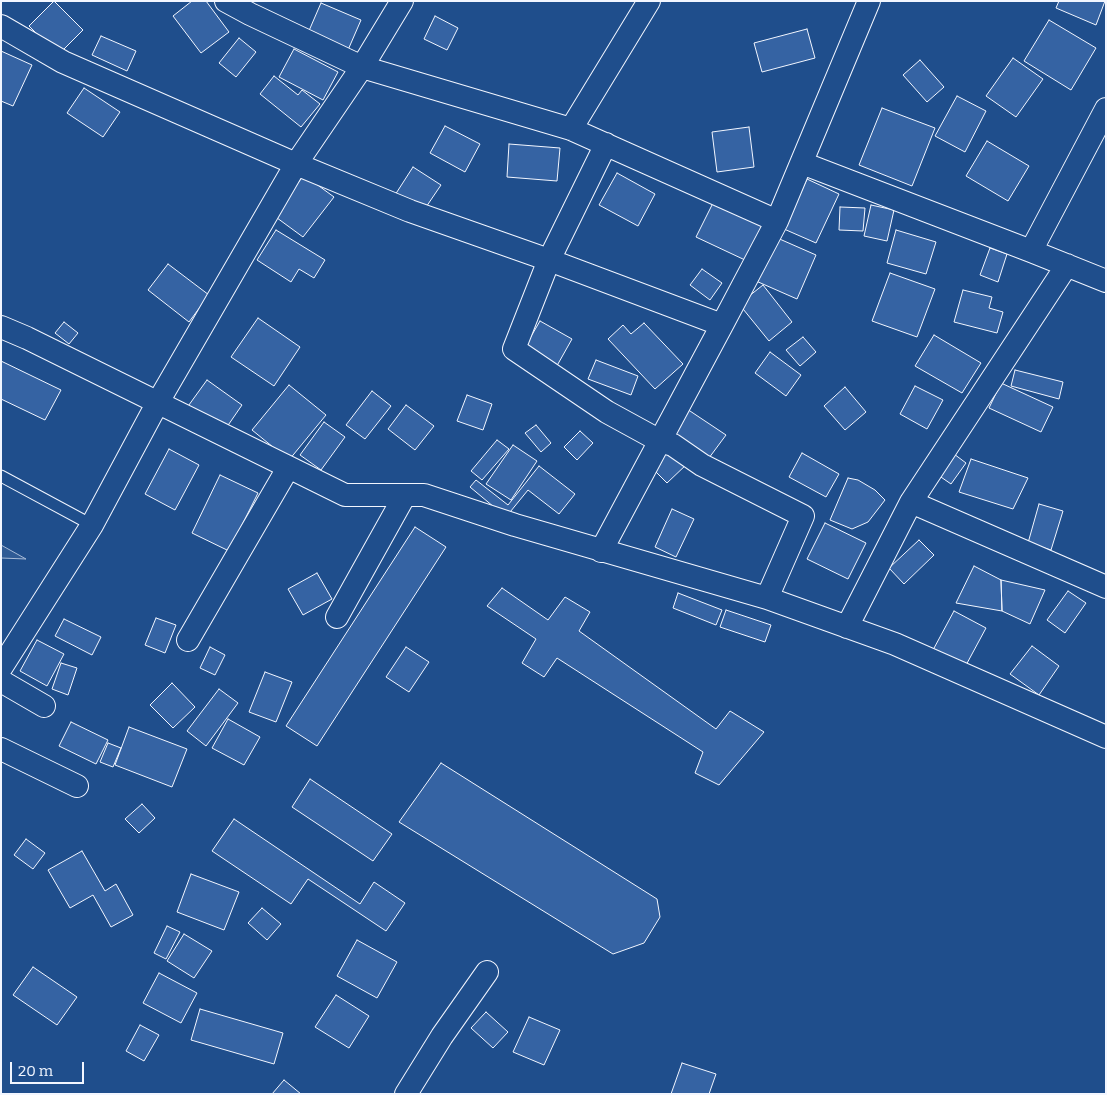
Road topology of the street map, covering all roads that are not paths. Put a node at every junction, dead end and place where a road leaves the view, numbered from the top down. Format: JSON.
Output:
{"nodes":[{"id":1,"x":226,"y":1,"type":"edge"},
{"id":2,"x":402,"y":1,"type":"edge"},
{"id":3,"x":649,"y":1,"type":"edge"},
{"id":4,"x":869,"y":1,"type":"edge"},
{"id":5,"x":1,"y":26,"type":"edge"},
{"id":6,"x":362,"y":67,"type":"junction"},
{"id":7,"x":1106,"y":109,"type":"edge"},
{"id":8,"x":571,"y":129,"type":"junction"},
{"id":9,"x":606,"y":144,"type":"junction"},
{"id":10,"x":802,"y":163,"type":"junction"},
{"id":11,"x":296,"y":164,"type":"junction"},
{"id":12,"x":777,"y":221,"type":"junction"},
{"id":13,"x":1031,"y":251,"type":"junction"},
{"id":14,"x":549,"y":260,"type":"junction"},
{"id":15,"x":1067,"y":266,"type":"junction"},
{"id":16,"x":1106,"y":281,"type":"edge"},
{"id":17,"x":722,"y":325,"type":"junction"},
{"id":18,"x":1,"y":327,"type":"edge"},
{"id":19,"x":158,"y":402,"type":"junction"},
{"id":20,"x":660,"y":441,"type":"junction"},
{"id":21,"x":288,"y":468,"type":"junction"},
{"id":22,"x":1,"y":476,"type":"edge"},
{"id":23,"x":405,"y":495,"type":"junction"},
{"id":24,"x":911,"y":502,"type":"junction"},
{"id":25,"x":92,"y":525,"type":"junction"},
{"id":26,"x":601,"y":550,"type":"junction"},
{"id":27,"x":1106,"y":586,"type":"edge"},
{"id":28,"x":767,"y":598,"type":"junction"},
{"id":29,"x":337,"y":617,"type":"dead end"},
{"id":30,"x":847,"y":627,"type":"junction"},
{"id":31,"x":188,"y":640,"type":"dead end"},
{"id":32,"x":1,"y":668,"type":"edge"},
{"id":33,"x":1,"y":681,"type":"edge"},
{"id":34,"x":44,"y":706,"type":"dead end"},
{"id":35,"x":1106,"y":737,"type":"edge"},
{"id":36,"x":1,"y":749,"type":"edge"},
{"id":37,"x":77,"y":786,"type":"dead end"},
{"id":38,"x":487,"y":972,"type":"dead end"},
{"id":39,"x":406,"y":1094,"type":"edge"}],
"edges":[{"from":1,"to":6,"type":"street"},
{"from":2,"to":6,"type":"street"},
{"from":3,"to":8,"type":"street"},
{"from":4,"to":10,"type":"street"},
{"from":5,"to":11,"type":"street"},
{"from":6,"to":8,"type":"street"},
{"from":6,"to":11,"type":"street"},
{"from":7,"to":13,"type":"street"},
{"from":8,"to":9,"type":"street"},
{"from":9,"to":12,"type":"street"},
{"from":9,"to":14,"type":"street"},
{"from":10,"to":12,"type":"street"},
{"from":10,"to":13,"type":"street"},
{"from":11,"to":14,"type":"street"},
{"from":11,"to":19,"type":"street"},
{"from":12,"to":17,"type":"street"},
{"from":13,"to":15,"type":"street"},
{"from":14,"to":17,"type":"street"},
{"from":14,"to":20,"type":"street"},
{"from":15,"to":16,"type":"street"},
{"from":15,"to":24,"type":"street"},
{"from":17,"to":20,"type":"street"},
{"from":18,"to":19,"type":"street"},
{"from":19,"to":21,"type":"street"},
{"from":19,"to":25,"type":"street"},
{"from":20,"to":26,"type":"street"},
{"from":20,"to":28,"type":"street"},
{"from":21,"to":23,"type":"street"},
{"from":21,"to":31,"type":"street"},
{"from":22,"to":25,"type":"lane"},
{"from":23,"to":26,"type":"street"},
{"from":23,"to":29,"type":"street"},
{"from":24,"to":27,"type":"street"},
{"from":24,"to":30,"type":"street"},
{"from":25,"to":32,"type":"street"},
{"from":26,"to":28,"type":"street"},
{"from":28,"to":30,"type":"street"},
{"from":30,"to":35,"type":"street"},
{"from":33,"to":34,"type":"street"},
{"from":36,"to":37,"type":"street"},
{"from":38,"to":39,"type":"street"}]}
